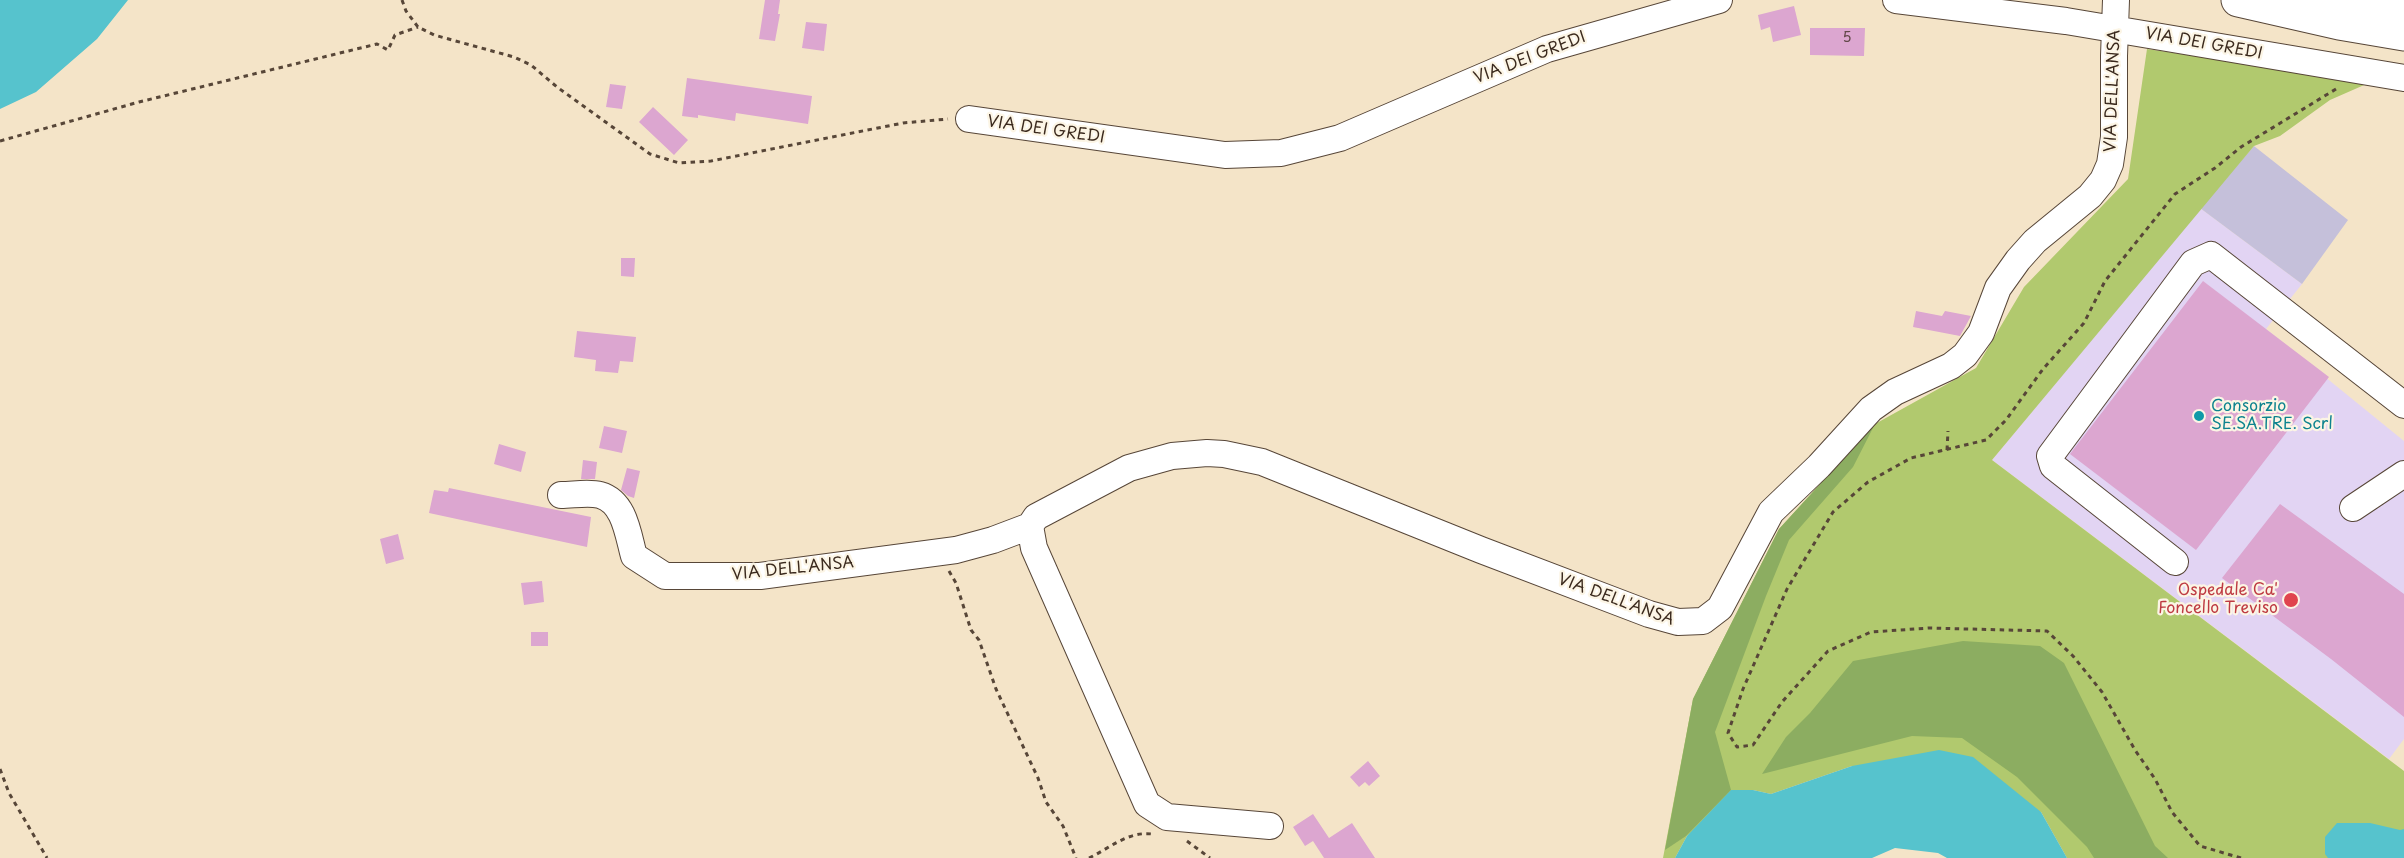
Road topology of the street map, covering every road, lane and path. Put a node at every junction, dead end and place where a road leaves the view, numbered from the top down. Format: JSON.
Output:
{"nodes":[{"id":1,"x":402,"y":0,"type":"edge"},
{"id":2,"x":1719,"y":0,"type":"edge"},
{"id":3,"x":1896,"y":0,"type":"edge"},
{"id":4,"x":2116,"y":0,"type":"edge"},
{"id":5,"x":2238,"y":0,"type":"edge"},
{"id":6,"x":2317,"y":0,"type":"edge"},
{"id":7,"x":2404,"y":7,"type":"edge"},
{"id":8,"x":418,"y":27,"type":"junction"},
{"id":9,"x":2116,"y":29,"type":"junction"},
{"id":10,"x":2404,"y":34,"type":"edge"},
{"id":11,"x":2370,"y":72,"type":"junction"},
{"id":12,"x":2404,"y":78,"type":"edge"},
{"id":13,"x":969,"y":119,"type":"joint"},
{"id":14,"x":0,"y":141,"type":"edge"},
{"id":15,"x":2404,"y":405,"type":"edge"},
{"id":16,"x":1948,"y":431,"type":"dead end"},
{"id":17,"x":1947,"y":451,"type":"junction"},
{"id":18,"x":2404,"y":474,"type":"edge"},
{"id":19,"x":561,"y":495,"type":"dead end"},
{"id":20,"x":2353,"y":508,"type":"dead end"},
{"id":21,"x":1030,"y":525,"type":"junction"},
{"id":22,"x":938,"y":553,"type":"junction"},
{"id":23,"x":2175,"y":562,"type":"dead end"},
{"id":24,"x":0,"y":769,"type":"edge"},
{"id":25,"x":1270,"y":826,"type":"dead end"},
{"id":26,"x":1153,"y":834,"type":"dead end"},
{"id":27,"x":1183,"y":839,"type":"dead end"},
{"id":28,"x":46,"y":858,"type":"edge"},
{"id":29,"x":1076,"y":858,"type":"edge"},
{"id":30,"x":1089,"y":858,"type":"edge"},
{"id":31,"x":1210,"y":858,"type":"edge"},
{"id":32,"x":2241,"y":858,"type":"edge"}],
"edges":[{"from":1,"to":8,"type":"path"},
{"from":2,"to":13,"type":"street","name":"VIA DEI GREDI"},
{"from":3,"to":9,"type":"street","name":"VIA DEI GREDI"},
{"from":4,"to":9,"type":"street","name":"VIA DELL'ANSA"},
{"from":5,"to":10,"type":"highway"},
{"from":6,"to":7,"type":"highway"},
{"from":8,"to":13,"type":"path","name":"VIA DEI GREDI"},
{"from":8,"to":14,"type":"path"},
{"from":9,"to":11,"type":"street","name":"VIA DEI GREDI"},
{"from":9,"to":21,"type":"street","name":"VIA DELL'ANSA"},
{"from":11,"to":12,"type":"street","name":"VIA DEI GREDI"},
{"from":11,"to":17,"type":"path"},
{"from":15,"to":23,"type":"street"},
{"from":16,"to":17,"type":"path"},
{"from":17,"to":32,"type":"path"},
{"from":18,"to":20,"type":"street"},
{"from":19,"to":22,"type":"street","name":"VIA DELL'ANSA"},
{"from":21,"to":22,"type":"street","name":"VIA DELL'ANSA"},
{"from":21,"to":25,"type":"street"},
{"from":22,"to":29,"type":"path"},
{"from":24,"to":28,"type":"path"},
{"from":26,"to":30,"type":"path"},
{"from":27,"to":31,"type":"path"}]}
